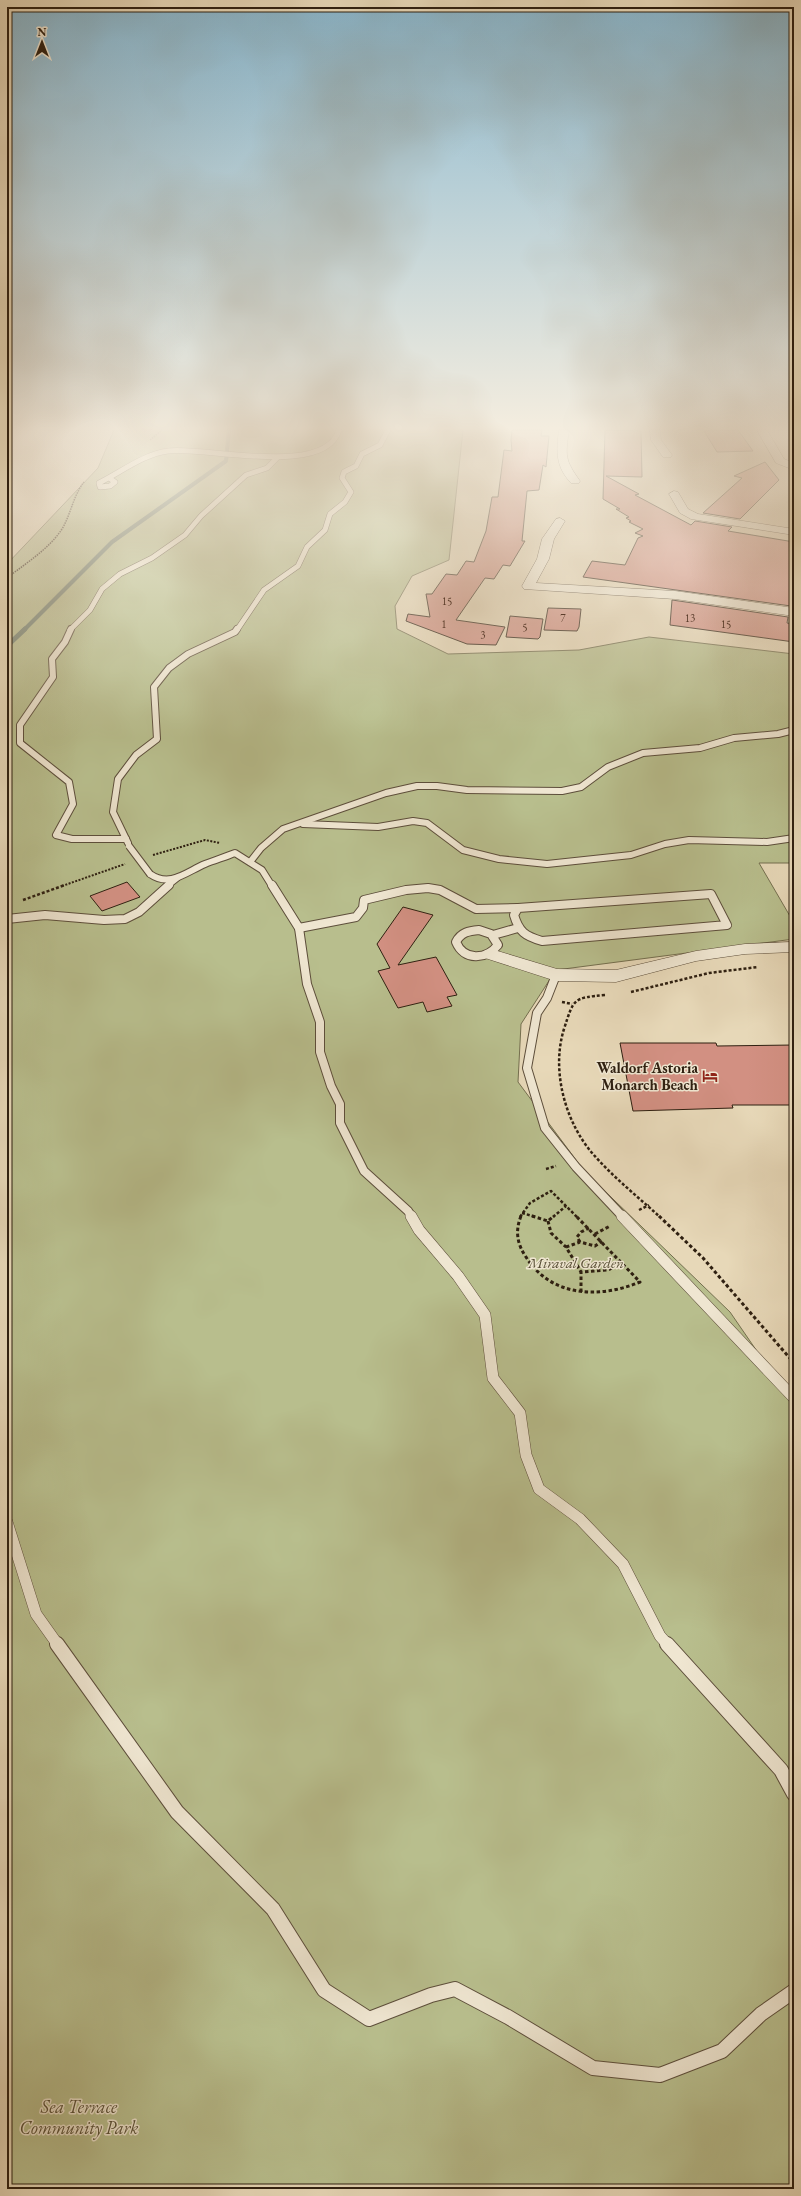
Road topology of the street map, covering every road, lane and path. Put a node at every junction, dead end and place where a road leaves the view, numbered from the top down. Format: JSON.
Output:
{"nodes":[{"id":1,"x":58,"y":532,"type":"edge"},
{"id":2,"x":188,"y":532,"type":"edge"},
{"id":3,"x":322,"y":532,"type":"edge"},
{"id":4,"x":552,"y":532,"type":"edge"},
{"id":5,"x":7,"y":578,"type":"edge"},
{"id":6,"x":794,"y":612,"type":"edge"},
{"id":7,"x":794,"y":730,"type":"edge"},
{"id":8,"x":297,"y":824,"type":"junction"},
{"id":9,"x":794,"y":838,"type":"edge"},
{"id":10,"x":128,"y":842,"type":"junction"},
{"id":11,"x":235,"y":853,"type":"junction"},
{"id":12,"x":152,"y":856,"type":"dead end"},
{"id":13,"x":250,"y":862,"type":"junction"},
{"id":14,"x":130,"y":863,"type":"dead end"},
{"id":15,"x":178,"y":878,"type":"junction"},
{"id":16,"x":19,"y":902,"type":"dead end"},
{"id":17,"x":518,"y":908,"type":"junction"},
{"id":18,"x":7,"y":919,"type":"edge"},
{"id":19,"x":299,"y":928,"type":"junction"},
{"id":20,"x":518,"y":928,"type":"junction"},
{"id":21,"x":493,"y":935,"type":"junction"},
{"id":22,"x":794,"y":947,"type":"edge"},
{"id":23,"x":491,"y":954,"type":"junction"},
{"id":24,"x":764,"y":966,"type":"dead end"},
{"id":25,"x":556,"y":975,"type":"junction"},
{"id":26,"x":625,"y":992,"type":"dead end"},
{"id":27,"x":611,"y":994,"type":"dead end"},
{"id":28,"x":566,"y":1206,"type":"junction"},
{"id":29,"x":522,"y":1213,"type":"junction"},
{"id":30,"x":548,"y":1221,"type":"junction"},
{"id":31,"x":589,"y":1228,"type":"junction"},
{"id":32,"x":580,"y":1242,"type":"junction"},
{"id":33,"x":602,"y":1242,"type":"junction"},
{"id":34,"x":566,"y":1247,"type":"junction"},
{"id":35,"x":622,"y":1263,"type":"junction"},
{"id":36,"x":581,"y":1272,"type":"junction"},
{"id":37,"x":581,"y":1292,"type":"junction"},
{"id":38,"x":794,"y":1363,"type":"edge"},
{"id":39,"x":794,"y":1398,"type":"edge"},
{"id":40,"x":7,"y":1522,"type":"edge"},
{"id":41,"x":794,"y":1794,"type":"edge"},
{"id":42,"x":794,"y":1992,"type":"edge"}],
"edges":[{"from":1,"to":5,"type":"path"},
{"from":2,"to":10,"type":"lane"},
{"from":3,"to":10,"type":"lane"},
{"from":4,"to":6,"type":"street"},
{"from":7,"to":8,"type":"lane"},
{"from":8,"to":9,"type":"lane"},
{"from":8,"to":13,"type":"lane"},
{"from":10,"to":15,"type":"lane","bridge":true},
{"from":11,"to":12,"type":"path"},
{"from":11,"to":13,"type":"lane"},
{"from":11,"to":15,"type":"lane"},
{"from":13,"to":19,"type":"lane"},
{"from":14,"to":16,"type":"path"},
{"from":15,"to":18,"type":"lane"},
{"from":17,"to":19,"type":"lane"},
{"from":17,"to":20,"type":"lane"},
{"from":17,"to":20,"type":"lane"},
{"from":19,"to":41,"type":"lane"},
{"from":20,"to":21,"type":"lane"},
{"from":21,"to":23,"type":"lane"},
{"from":21,"to":23,"type":"lane"},
{"from":22,"to":25,"type":"street"},
{"from":23,"to":25,"type":"street"},
{"from":24,"to":26,"type":"path"},
{"from":25,"to":39,"type":"lane"},
{"from":27,"to":38,"type":"path"},
{"from":28,"to":29,"type":"path"},
{"from":28,"to":30,"type":"path"},
{"from":28,"to":31,"type":"path"},
{"from":29,"to":30,"type":"path"},
{"from":29,"to":37,"type":"path"},
{"from":30,"to":34,"type":"path"},
{"from":31,"to":32,"type":"path"},
{"from":31,"to":33,"type":"path"},
{"from":32,"to":33,"type":"path"},
{"from":32,"to":34,"type":"path"},
{"from":33,"to":35,"type":"path"},
{"from":34,"to":36,"type":"path"},
{"from":35,"to":36,"type":"path"},
{"from":35,"to":37,"type":"path"},
{"from":36,"to":37,"type":"path"},
{"from":40,"to":42,"type":"lane"}]}
